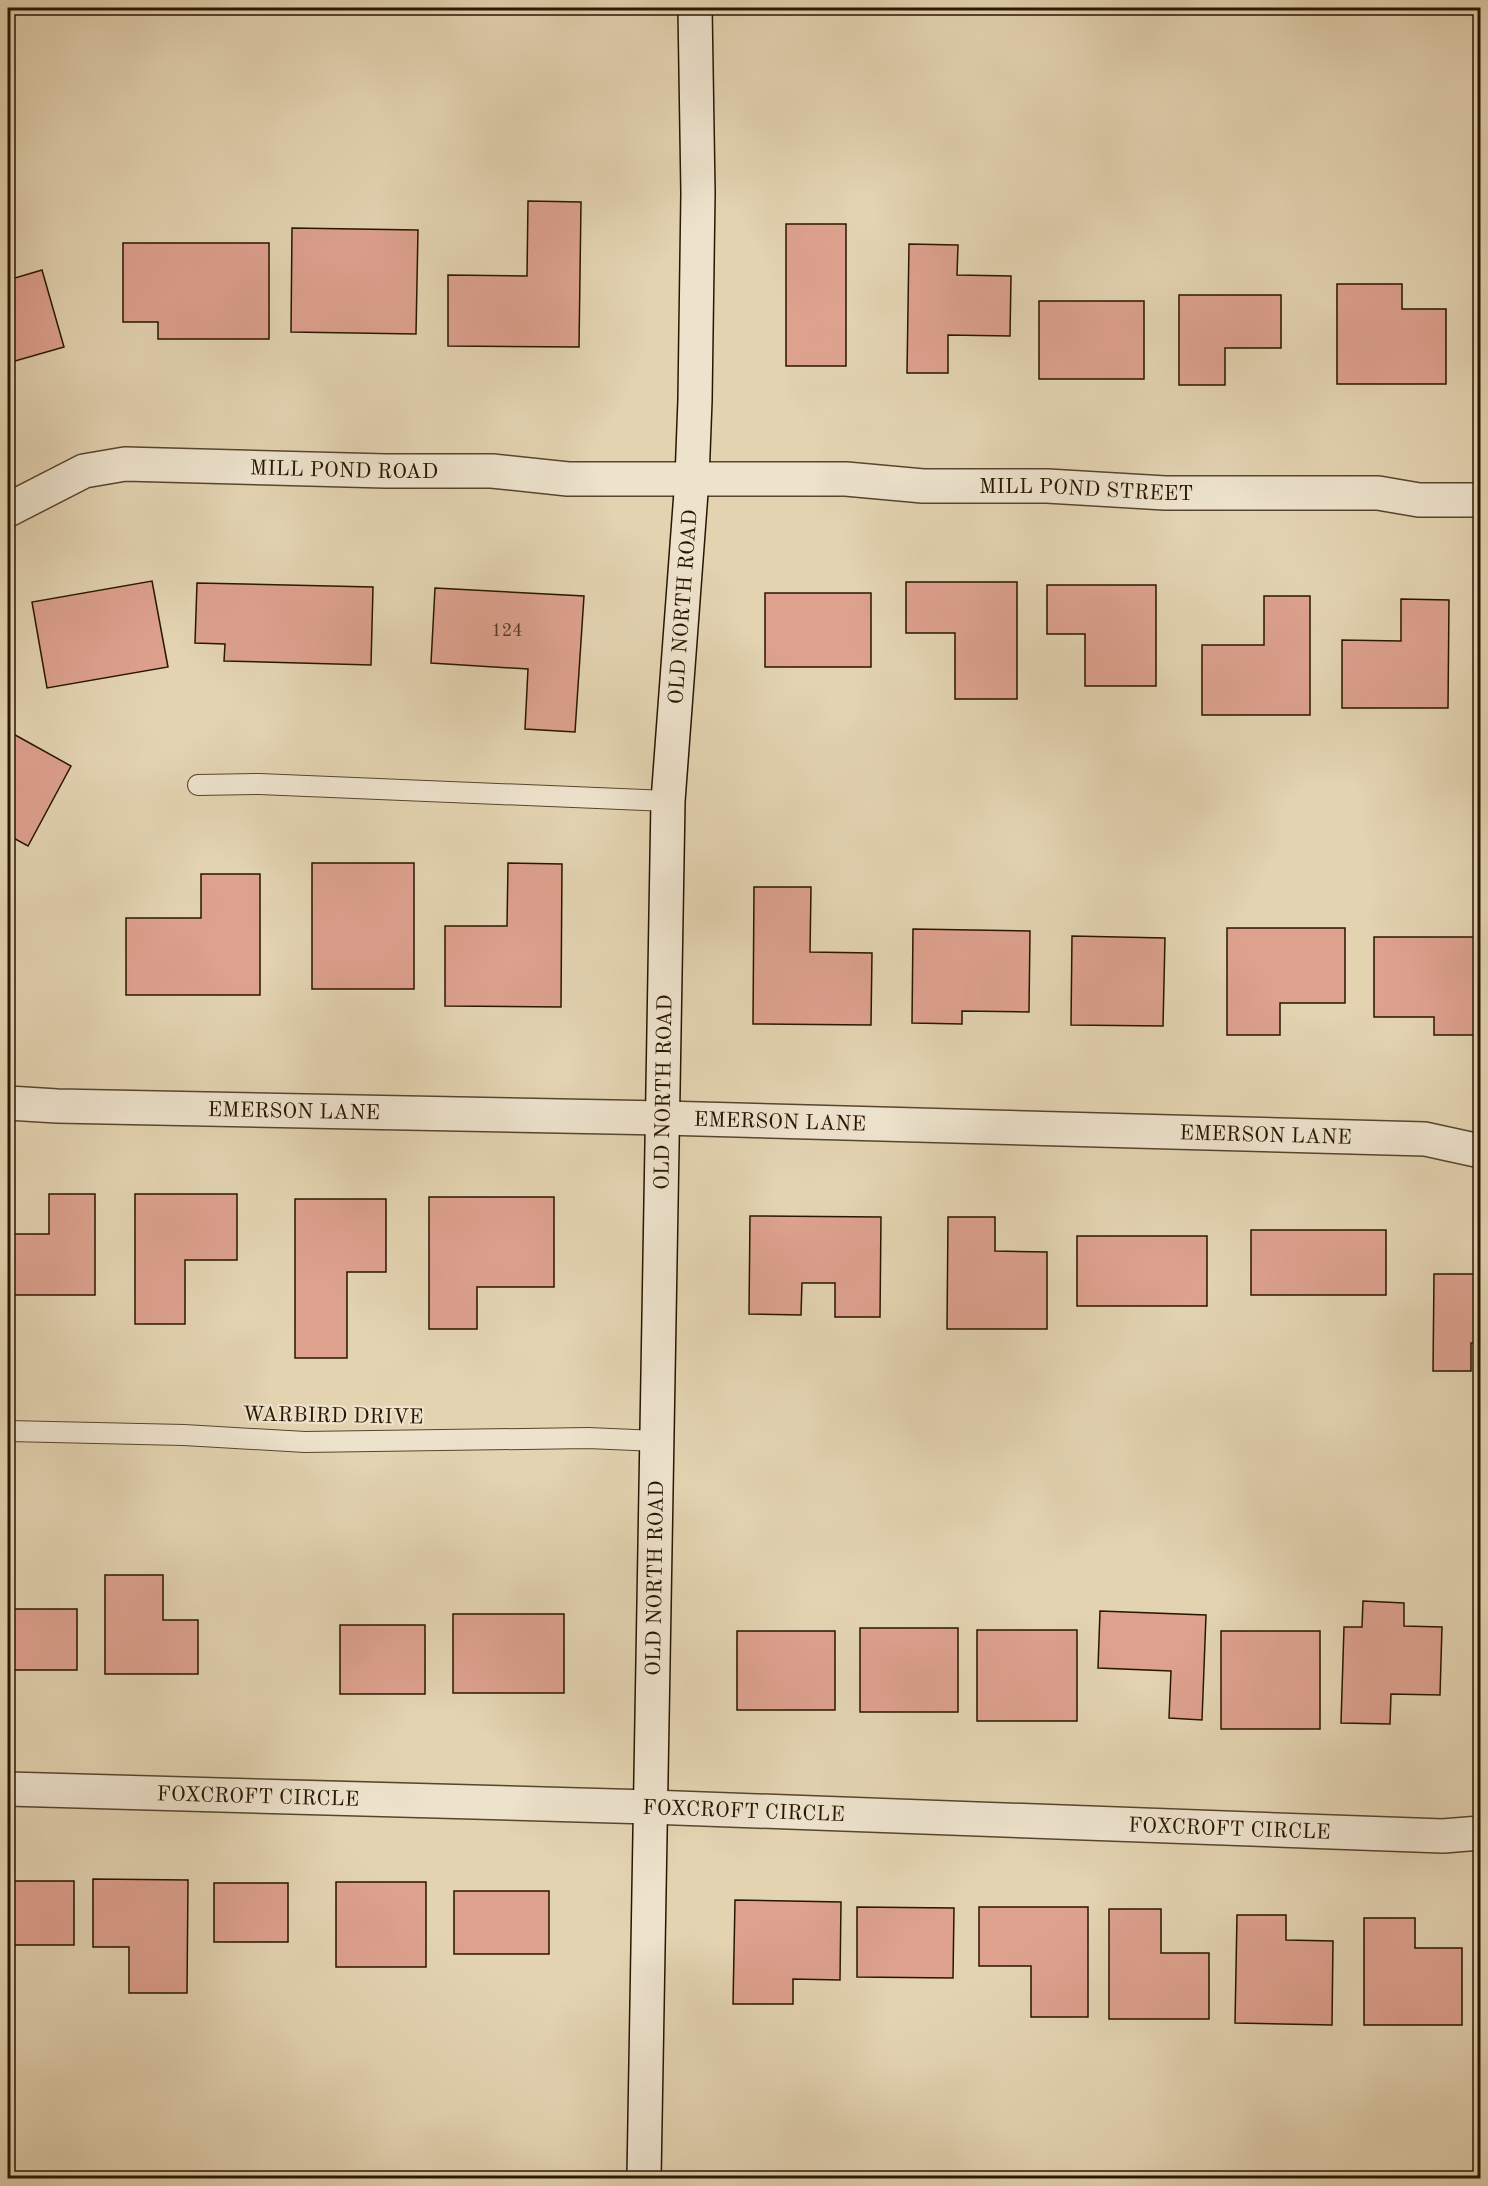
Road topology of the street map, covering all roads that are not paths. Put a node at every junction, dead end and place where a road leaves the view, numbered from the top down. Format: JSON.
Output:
{"nodes":[{"id":1,"x":695,"y":8,"type":"edge"},
{"id":2,"x":692,"y":478,"type":"junction"},
{"id":3,"x":1480,"y":500,"type":"edge"},
{"id":4,"x":8,"y":510,"type":"edge"},
{"id":5,"x":198,"y":785,"type":"dead end"},
{"id":6,"x":668,"y":801,"type":"junction"},
{"id":7,"x":8,"y":1103,"type":"edge"},
{"id":8,"x":663,"y":1118,"type":"junction"},
{"id":9,"x":1480,"y":1151,"type":"edge"},
{"id":10,"x":8,"y":1431,"type":"edge"},
{"id":11,"x":657,"y":1441,"type":"junction"},
{"id":12,"x":8,"y":1789,"type":"edge"},
{"id":13,"x":650,"y":1807,"type":"junction"},
{"id":14,"x":1480,"y":1833,"type":"edge"},
{"id":15,"x":644,"y":2178,"type":"edge"}],
"edges":[{"from":1,"to":2,"type":"street","name":"OLD NORTH ROAD"},
{"from":2,"to":3,"type":"street","name":"MILL POND STREET"},
{"from":2,"to":4,"type":"street","name":"MILL POND ROAD"},
{"from":2,"to":6,"type":"street","name":"OLD NORTH ROAD"},
{"from":5,"to":6,"type":"lane"},
{"from":6,"to":8,"type":"street","name":"OLD NORTH ROAD"},
{"from":7,"to":8,"type":"street","name":"EMERSON LANE"},
{"from":8,"to":9,"type":"street","name":"EMERSON LANE"},
{"from":8,"to":11,"type":"street","name":"OLD NORTH ROAD"},
{"from":10,"to":11,"type":"lane","name":"WARBIRD DRIVE"},
{"from":11,"to":13,"type":"street","name":"OLD NORTH ROAD"},
{"from":12,"to":13,"type":"street","name":"FOXCROFT CIRCLE"},
{"from":13,"to":14,"type":"street","name":"FOXCROFT CIRCLE"},
{"from":13,"to":15,"type":"street","name":"OLD NORTH ROAD"}]}
